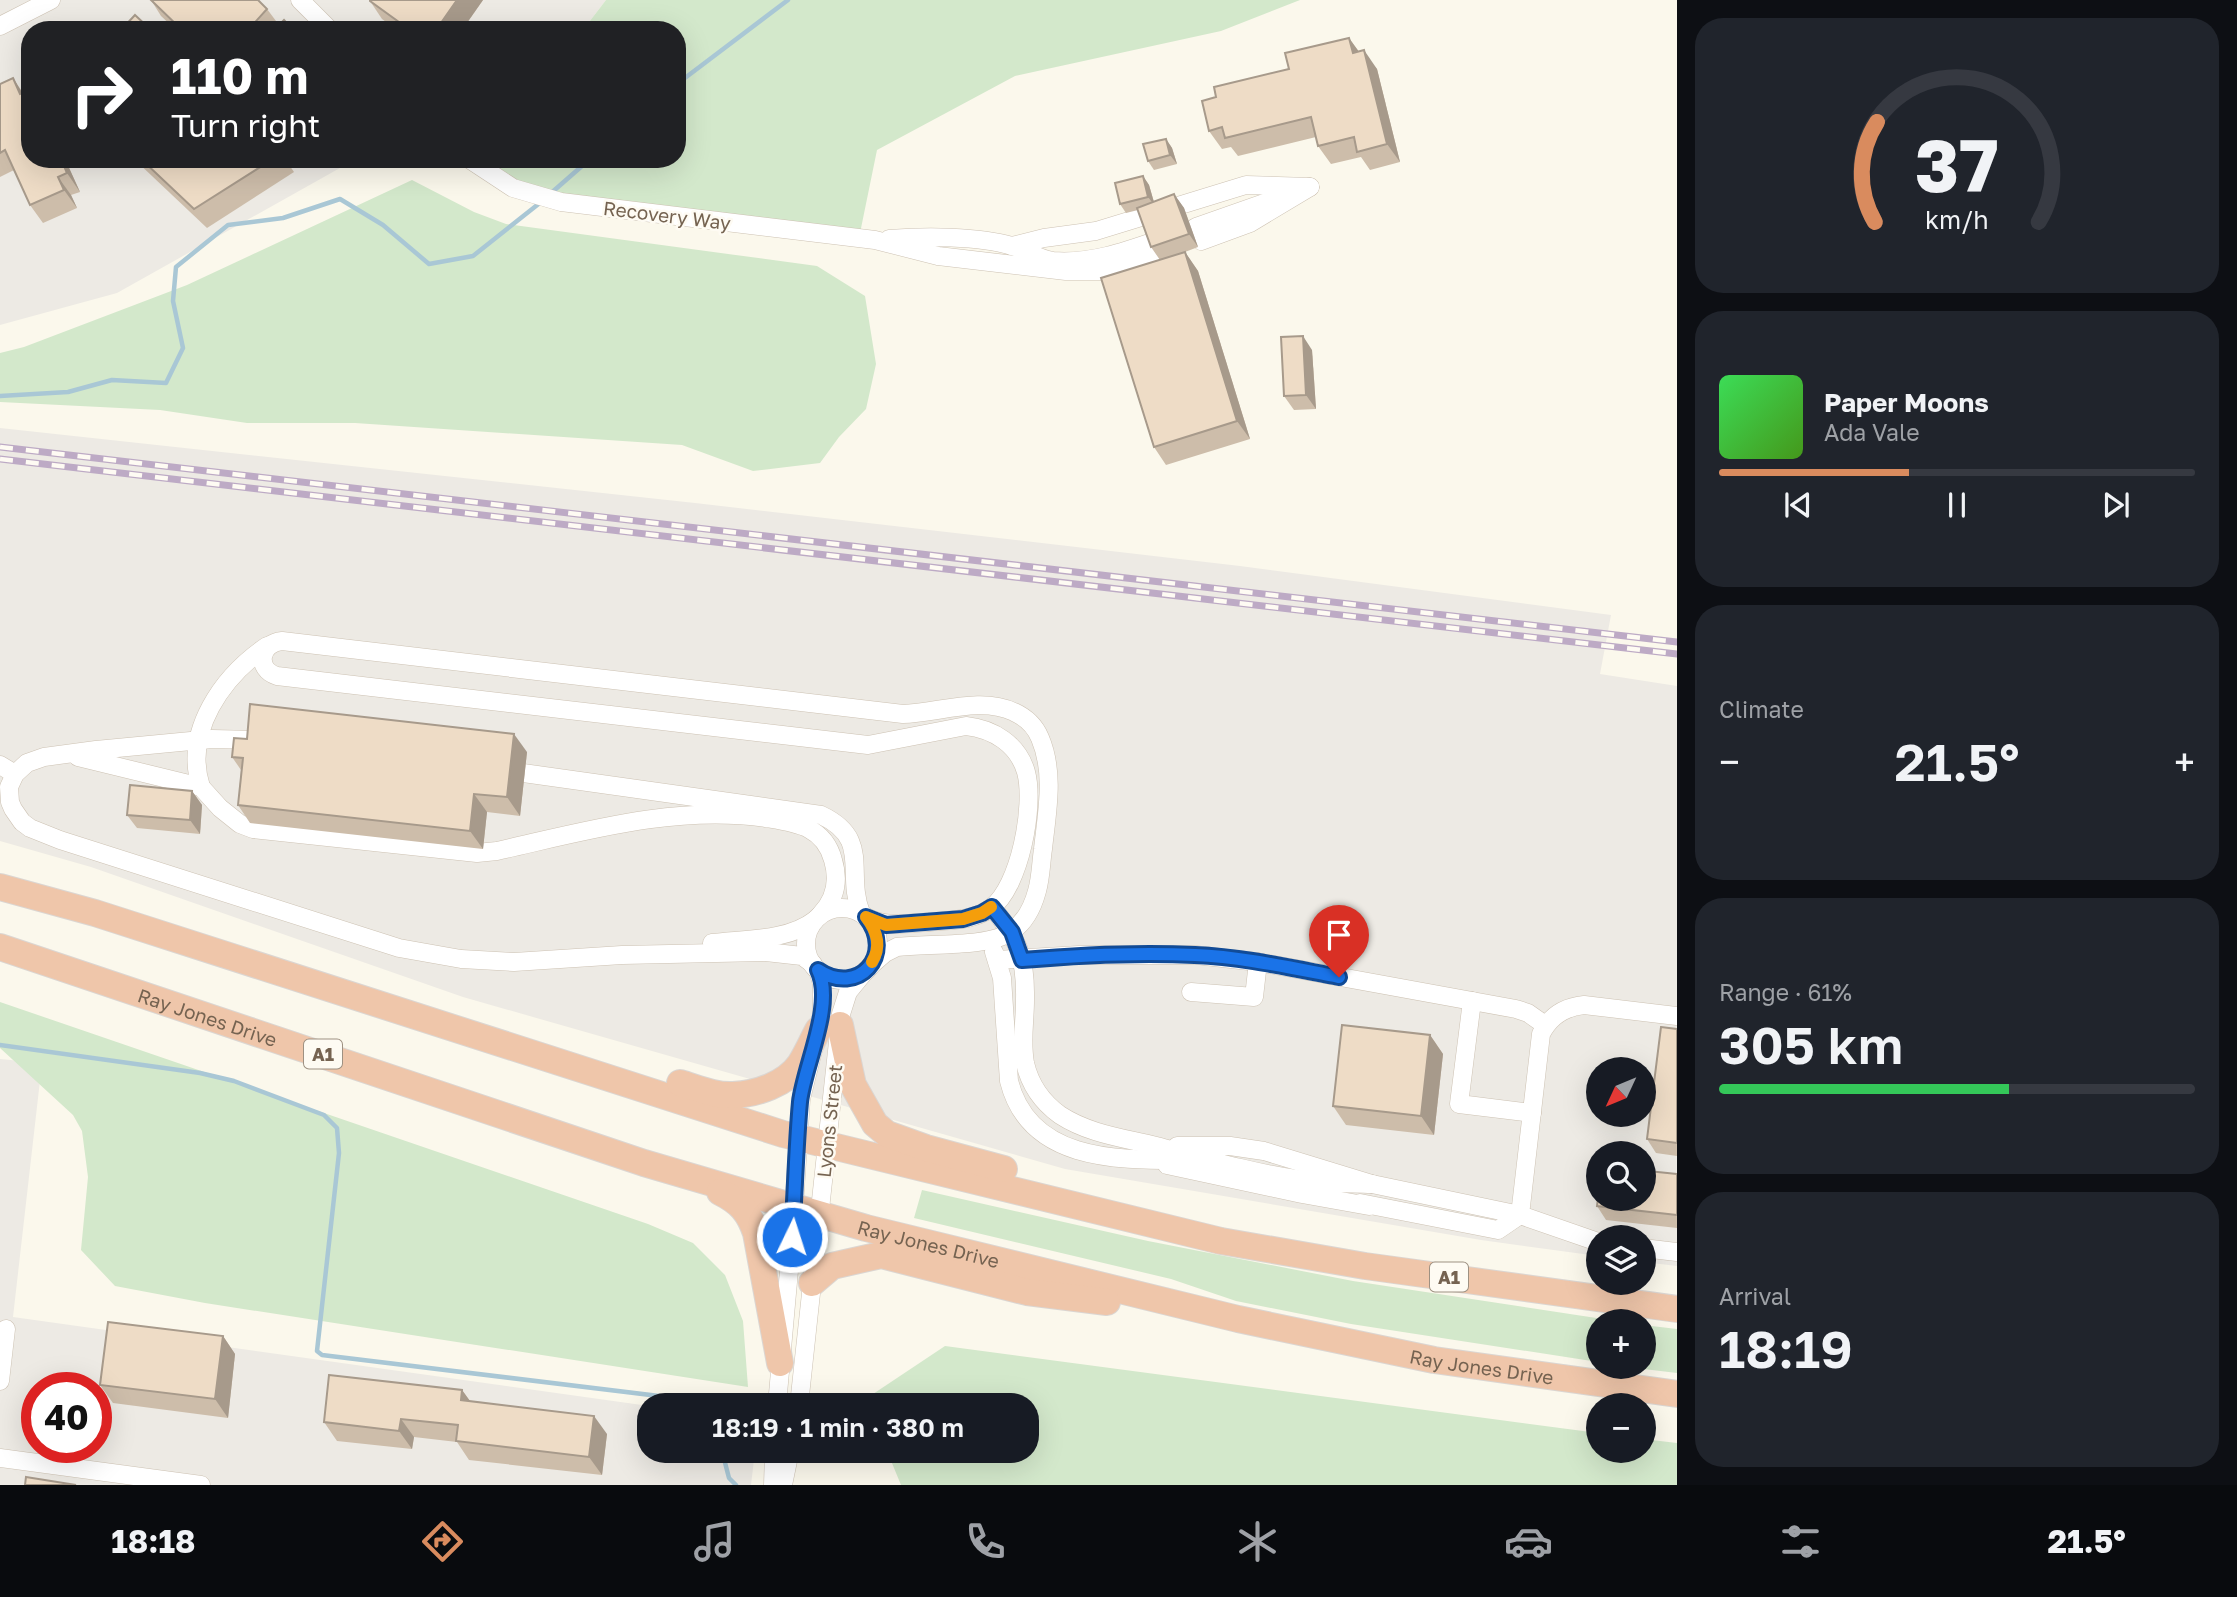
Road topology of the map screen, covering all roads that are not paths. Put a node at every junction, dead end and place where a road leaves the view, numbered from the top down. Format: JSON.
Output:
{"nodes":[{"id":1,"x":51,"y":0,"type":"edge"},
{"id":2,"x":300,"y":0,"type":"edge"},
{"id":3,"x":321,"y":21,"type":"edge"},
{"id":4,"x":0,"y":26,"type":"edge"},
{"id":5,"x":483,"y":168,"type":"edge"},
{"id":6,"x":1198,"y":234,"type":"dead end"},
{"id":7,"x":876,"y":240,"type":"junction"},
{"id":8,"x":1012,"y":246,"type":"junction"},
{"id":9,"x":270,"y":644,"type":"junction"},
{"id":10,"x":876,"y":710,"type":"junction"},
{"id":11,"x":199,"y":740,"type":"junction"},
{"id":12,"x":271,"y":742,"type":"edge"},
{"id":13,"x":875,"y":745,"type":"junction"},
{"id":14,"x":71,"y":755,"type":"junction"},
{"id":15,"x":484,"y":768,"type":"edge"},
{"id":16,"x":7,"y":769,"type":"edge"},
{"id":17,"x":201,"y":787,"type":"junction"},
{"id":18,"x":0,"y":887,"type":"edge"},
{"id":19,"x":992,"y":907,"type":"junction"},
{"id":20,"x":864,"y":915,"type":"junction"},
{"id":21,"x":818,"y":917,"type":"junction"},
{"id":22,"x":1012,"y":932,"type":"junction"},
{"id":23,"x":991,"y":940,"type":"junction"},
{"id":24,"x":0,"y":947,"type":"edge"},
{"id":25,"x":622,"y":956,"type":"junction"},
{"id":26,"x":997,"y":960,"type":"junction"},
{"id":27,"x":1022,"y":960,"type":"junction"},
{"id":28,"x":1258,"y":962,"type":"junction"},
{"id":29,"x":815,"y":967,"type":"junction"},
{"id":30,"x":868,"y":968,"type":"junction"},
{"id":31,"x":1191,"y":992,"type":"dead end"},
{"id":32,"x":1472,"y":1001,"type":"junction"},
{"id":33,"x":1677,"y":1016,"type":"edge"},
{"id":34,"x":1545,"y":1025,"type":"junction"},
{"id":35,"x":829,"y":1027,"type":"junction"},
{"id":36,"x":481,"y":1038,"type":"junction"},
{"id":37,"x":1532,"y":1113,"type":"junction"},
{"id":38,"x":798,"y":1138,"type":"junction"},
{"id":39,"x":826,"y":1146,"type":"junction"},
{"id":40,"x":1156,"y":1146,"type":"junction"},
{"id":41,"x":1140,"y":1160,"type":"junction"},
{"id":42,"x":1203,"y":1160,"type":"junction"},
{"id":43,"x":697,"y":1179,"type":"junction"},
{"id":44,"x":1303,"y":1181,"type":"junction"},
{"id":45,"x":1372,"y":1184,"type":"junction"},
{"id":46,"x":1369,"y":1206,"type":"junction"},
{"id":47,"x":806,"y":1211,"type":"junction"},
{"id":48,"x":1520,"y":1215,"type":"junction"},
{"id":49,"x":1586,"y":1238,"type":"edge"},
{"id":50,"x":1221,"y":1241,"type":"junction"},
{"id":51,"x":1656,"y":1250,"type":"edge"},
{"id":52,"x":1677,"y":1252,"type":"edge"},
{"id":53,"x":811,"y":1283,"type":"junction"},
{"id":54,"x":1677,"y":1309,"type":"edge"},
{"id":55,"x":1238,"y":1319,"type":"junction"},
{"id":56,"x":6,"y":1329,"type":"dead end"},
{"id":57,"x":780,"y":1363,"type":"junction"},
{"id":58,"x":0,"y":1381,"type":"edge"},
{"id":59,"x":778,"y":1393,"type":"edge"},
{"id":60,"x":800,"y":1393,"type":"edge"},
{"id":61,"x":1677,"y":1394,"type":"edge"},
{"id":62,"x":0,"y":1458,"type":"edge"},
{"id":63,"x":773,"y":1463,"type":"edge"},
{"id":64,"x":788,"y":1463,"type":"edge"},
{"id":65,"x":201,"y":1485,"type":"edge"},
{"id":66,"x":772,"y":1485,"type":"edge"},
{"id":67,"x":783,"y":1485,"type":"edge"}],
"edges":[{"from":1,"to":4,"type":"street"},
{"from":2,"to":3,"type":"street"},
{"from":5,"to":7,"type":"street","name":"Recovery Way"},
{"from":6,"to":8,"type":"street"},
{"from":7,"to":8,"type":"street","name":"Recovery Way"},
{"from":7,"to":8,"type":"street","name":"Recovery Way"},
{"from":9,"to":10,"type":"street"},
{"from":9,"to":11,"type":"street"},
{"from":9,"to":13,"type":"street"},
{"from":10,"to":13,"type":"street"},
{"from":10,"to":22,"type":"street"},
{"from":11,"to":12,"type":"street"},
{"from":11,"to":14,"type":"street"},
{"from":11,"to":17,"type":"street"},
{"from":13,"to":19,"type":"street"},
{"from":14,"to":16,"type":"street"},
{"from":14,"to":17,"type":"street"},
{"from":15,"to":20,"type":"street"},
{"from":16,"to":25,"type":"street"},
{"from":17,"to":21,"type":"street"},
{"from":18,"to":36,"type":"highway","number":"A1"},
{"from":19,"to":20,"type":"street"},
{"from":19,"to":22,"type":"street"},
{"from":19,"to":23,"type":"street"},
{"from":20,"to":21,"type":"street"},
{"from":20,"to":30,"type":"street"},
{"from":21,"to":25,"type":"street"},
{"from":21,"to":29,"type":"street"},
{"from":22,"to":23,"type":"street","name":"Lyons Street"},
{"from":22,"to":27,"type":"street"},
{"from":23,"to":26,"type":"street"},
{"from":23,"to":30,"type":"street","name":"Lyons Street"},
{"from":24,"to":43,"type":"highway","name":"Ray Jones Drive","number":"A1"},
{"from":25,"to":29,"type":"street"},
{"from":26,"to":27,"type":"street"},
{"from":26,"to":41,"type":"street"},
{"from":27,"to":28,"type":"street"},
{"from":27,"to":40,"type":"street"},
{"from":28,"to":31,"type":"street"},
{"from":28,"to":32,"type":"street"},
{"from":29,"to":30,"type":"street"},
{"from":29,"to":35,"type":"street","name":"Lyons Street"},
{"from":30,"to":35,"type":"street","name":"Lyons Street"},
{"from":32,"to":34,"type":"street"},
{"from":32,"to":37,"type":"street"},
{"from":33,"to":34,"type":"street"},
{"from":34,"to":37,"type":"street"},
{"from":35,"to":36,"type":"highway"},
{"from":35,"to":38,"type":"street","name":"Lyons Street"},
{"from":35,"to":39,"type":"street","name":"Lyons Street"},
{"from":35,"to":50,"type":"highway"},
{"from":36,"to":38,"type":"highway","number":"A1"},
{"from":37,"to":48,"type":"street"},
{"from":38,"to":39,"type":"highway","number":"A1"},
{"from":38,"to":47,"type":"street","name":"Lyons Street"},
{"from":39,"to":47,"type":"street","name":"Lyons Street"},
{"from":39,"to":50,"type":"highway","number":"A1"},
{"from":40,"to":42,"type":"street"},
{"from":40,"to":45,"type":"street"},
{"from":41,"to":42,"type":"street"},
{"from":41,"to":46,"type":"street"},
{"from":42,"to":44,"type":"street"},
{"from":43,"to":47,"type":"highway","name":"Ray Jones Drive","number":"A1"},
{"from":43,"to":57,"type":"highway"},
{"from":44,"to":45,"type":"street"},
{"from":44,"to":46,"type":"street"},
{"from":45,"to":48,"type":"street"},
{"from":46,"to":48,"type":"street"},
{"from":47,"to":53,"type":"street","name":"Lyons Street"},
{"from":47,"to":55,"type":"highway","name":"Ray Jones Drive","number":"A1"},
{"from":47,"to":57,"type":"street","name":"Lyons Street"},
{"from":48,"to":49,"type":"street"},
{"from":50,"to":54,"type":"highway","number":"A1"},
{"from":51,"to":52,"type":"street"},
{"from":53,"to":55,"type":"highway"},
{"from":53,"to":60,"type":"street","name":"Lyons Street"},
{"from":55,"to":61,"type":"highway","name":"Ray Jones Drive","number":"A1"},
{"from":56,"to":58,"type":"street"},
{"from":57,"to":59,"type":"street","name":"Lyons Street"},
{"from":62,"to":65,"type":"street"},
{"from":63,"to":66,"type":"street"},
{"from":64,"to":67,"type":"street"}]}
